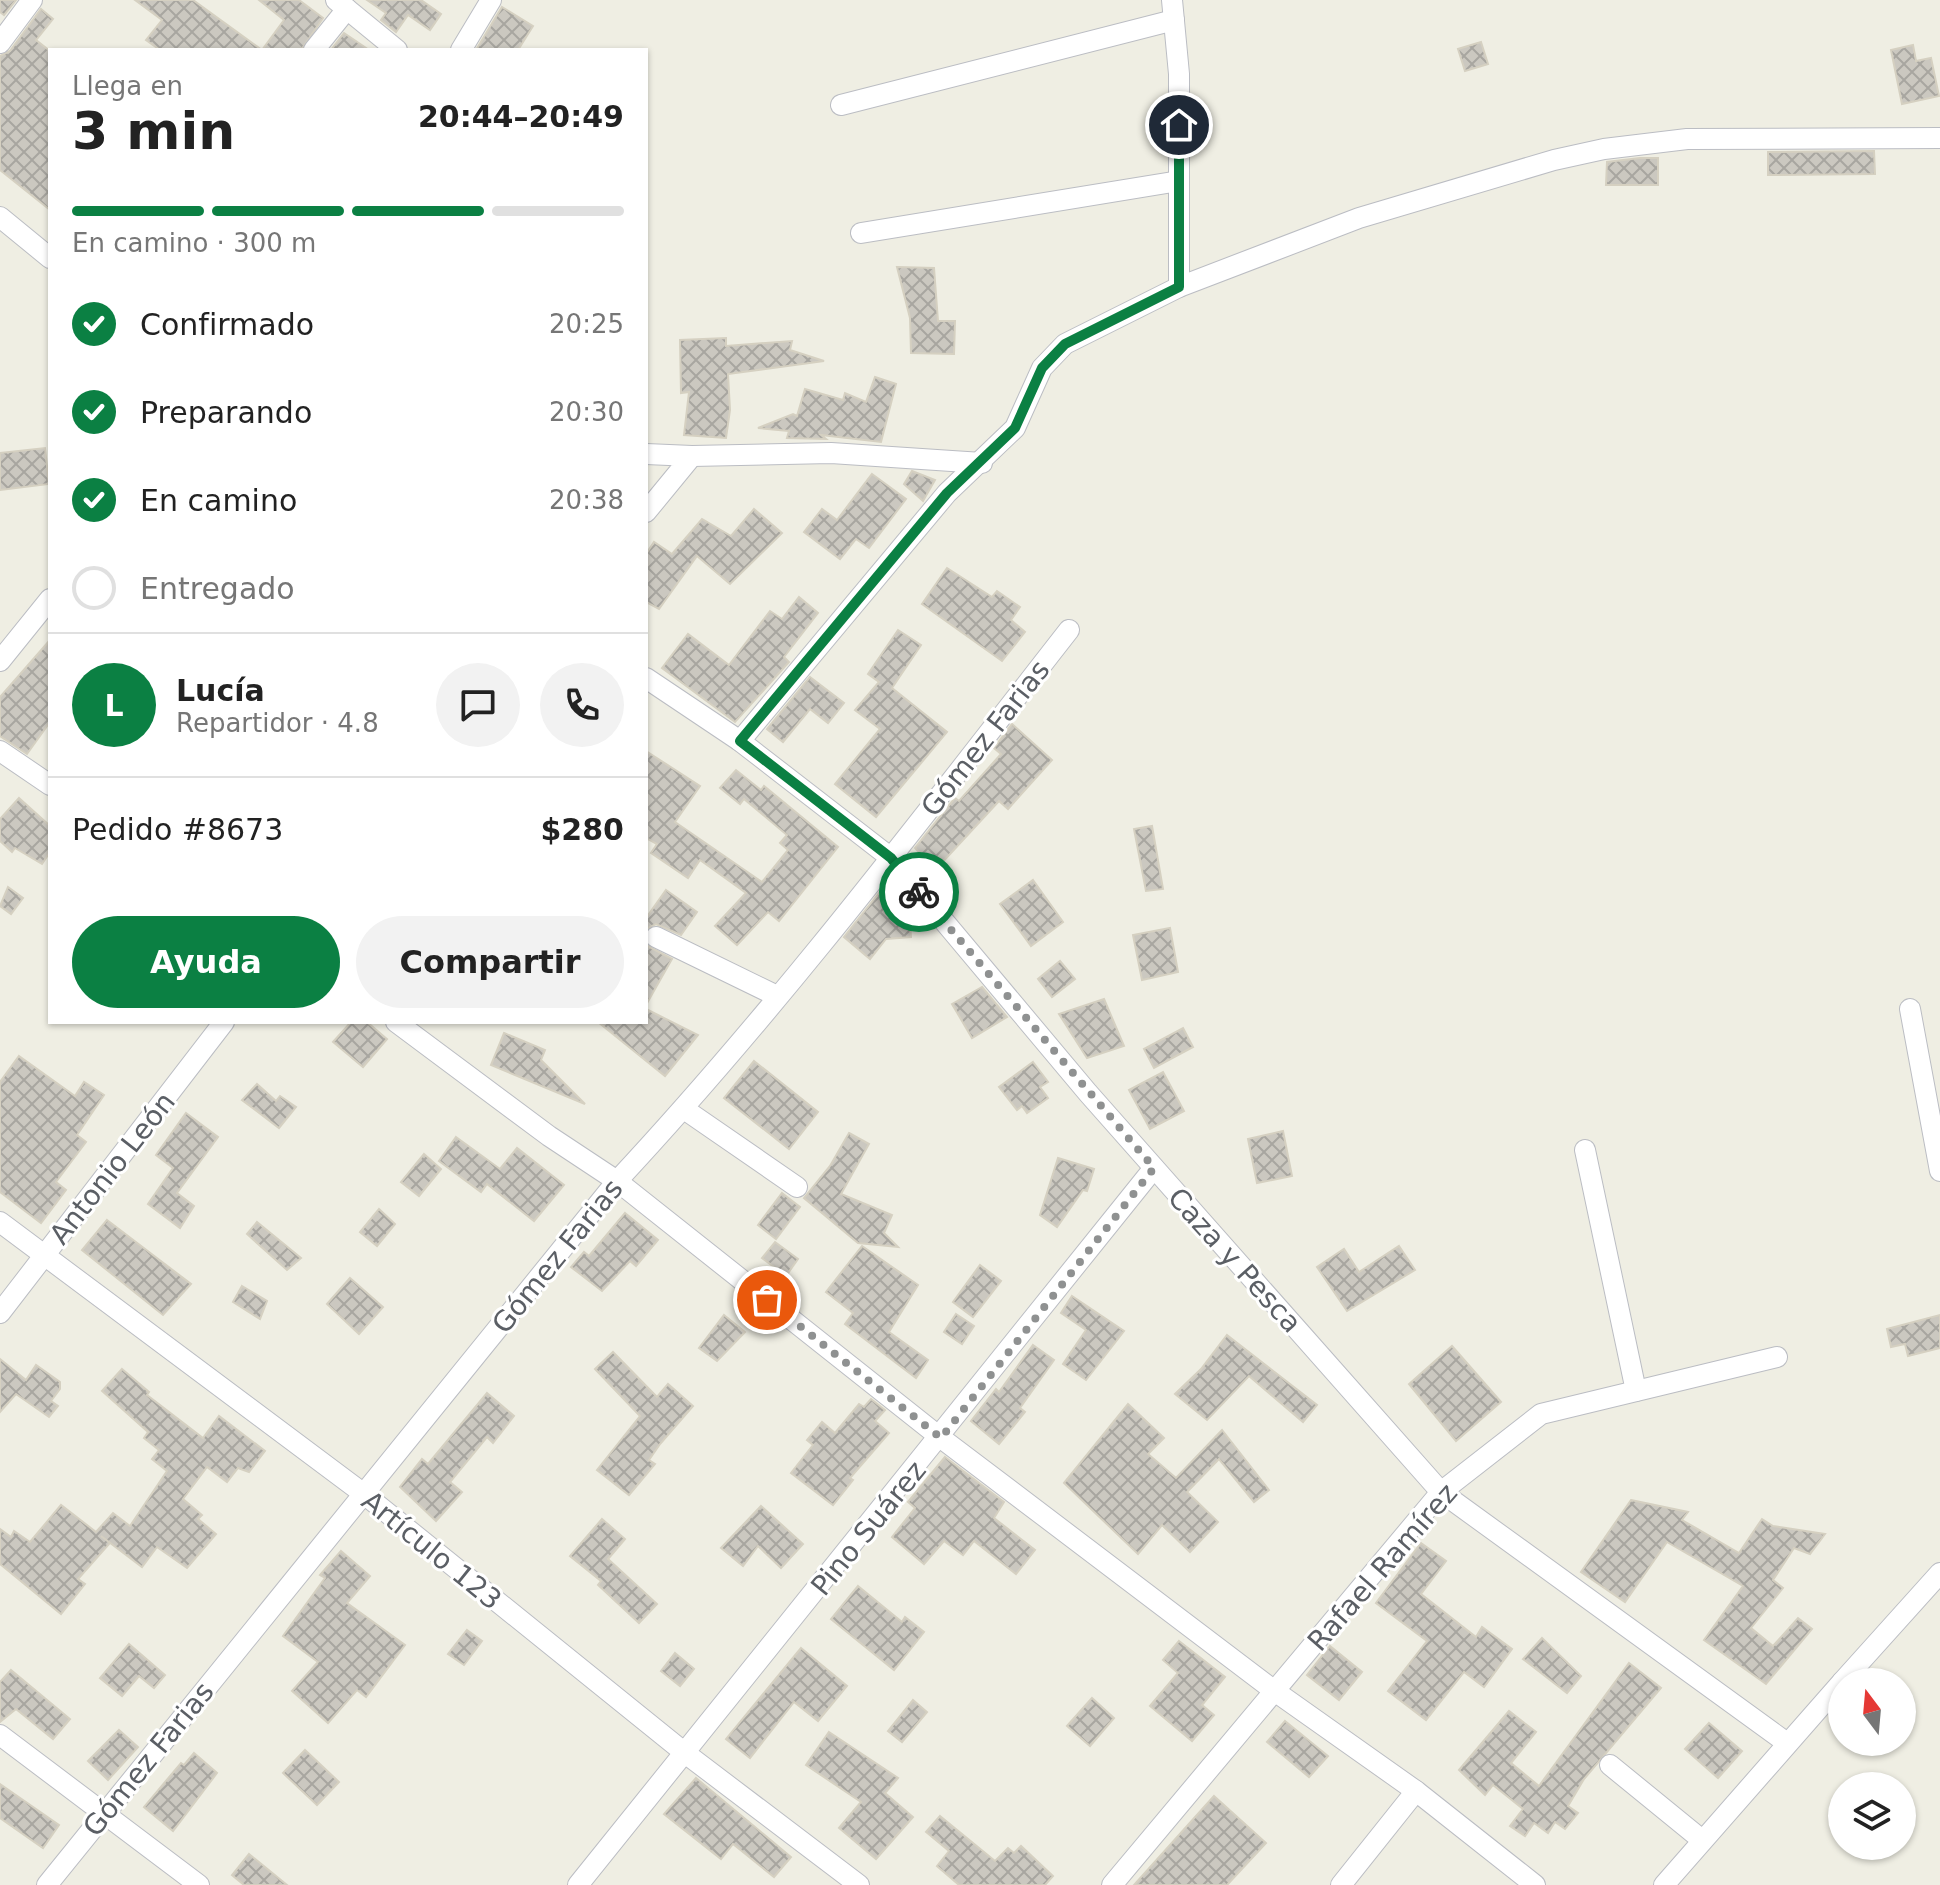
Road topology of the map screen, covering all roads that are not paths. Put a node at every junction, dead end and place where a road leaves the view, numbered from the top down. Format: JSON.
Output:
{"nodes":[{"id":1,"x":32,"y":0,"type":"edge"},
{"id":2,"x":491,"y":0,"type":"edge"},
{"id":3,"x":342,"y":4,"type":"edge"},
{"id":4,"x":1173,"y":10,"type":"edge"},
{"id":5,"x":0,"y":43,"type":"edge"},
{"id":6,"x":315,"y":48,"type":"edge"},
{"id":7,"x":395,"y":48,"type":"edge"},
{"id":8,"x":462,"y":48,"type":"edge"},
{"id":9,"x":841,"y":105,"type":"dead end"},
{"id":10,"x":1940,"y":138,"type":"edge"},
{"id":11,"x":1179,"y":181,"type":"junction"},
{"id":12,"x":0,"y":217,"type":"edge"},
{"id":13,"x":861,"y":233,"type":"dead end"},
{"id":14,"x":48,"y":256,"type":"edge"},
{"id":15,"x":1179,"y":287,"type":"junction"},
{"id":16,"x":648,"y":454,"type":"edge"},
{"id":17,"x":692,"y":456,"type":"junction"},
{"id":18,"x":982,"y":463,"type":"junction"},
{"id":19,"x":648,"y":510,"type":"edge"},
{"id":20,"x":48,"y":601,"type":"edge"},
{"id":21,"x":1069,"y":630,"type":"dead end"},
{"id":22,"x":0,"y":661,"type":"edge"},
{"id":23,"x":648,"y":679,"type":"edge"},
{"id":24,"x":740,"y":741,"type":"junction"},
{"id":25,"x":0,"y":751,"type":"edge"},
{"id":26,"x":48,"y":779,"type":"edge"},
{"id":27,"x":891,"y":858,"type":"junction"},
{"id":28,"x":656,"y":937,"type":"dead end"},
{"id":29,"x":777,"y":996,"type":"junction"},
{"id":30,"x":1910,"y":1009,"type":"dead end"},
{"id":31,"x":222,"y":1024,"type":"edge"},
{"id":32,"x":399,"y":1024,"type":"edge"},
{"id":33,"x":684,"y":1109,"type":"junction"},
{"id":34,"x":1585,"y":1150,"type":"dead end"},
{"id":35,"x":1154,"y":1168,"type":"junction"},
{"id":36,"x":1940,"y":1171,"type":"edge"},
{"id":37,"x":617,"y":1181,"type":"junction"},
{"id":38,"x":797,"y":1187,"type":"dead end"},
{"id":39,"x":0,"y":1222,"type":"edge"},
{"id":40,"x":44,"y":1256,"type":"junction"},
{"id":41,"x":0,"y":1313,"type":"edge"},
{"id":42,"x":1777,"y":1357,"type":"dead end"},
{"id":43,"x":1636,"y":1391,"type":"junction"},
{"id":44,"x":941,"y":1438,"type":"junction"},
{"id":45,"x":1441,"y":1492,"type":"junction"},
{"id":46,"x":364,"y":1494,"type":"junction"},
{"id":47,"x":1940,"y":1573,"type":"edge"},
{"id":48,"x":1855,"y":1668,"type":"edge"},
{"id":49,"x":1276,"y":1692,"type":"junction"},
{"id":50,"x":1828,"y":1698,"type":"edge"},
{"id":51,"x":0,"y":1735,"type":"edge"},
{"id":52,"x":1787,"y":1743,"type":"junction"},
{"id":53,"x":685,"y":1753,"type":"junction"},
{"id":54,"x":1610,"y":1765,"type":"dead end"},
{"id":55,"x":1416,"y":1791,"type":"junction"},
{"id":56,"x":104,"y":1811,"type":"junction"},
{"id":57,"x":1702,"y":1840,"type":"junction"},
{"id":58,"x":47,"y":1885,"type":"edge"},
{"id":59,"x":199,"y":1885,"type":"edge"},
{"id":60,"x":578,"y":1885,"type":"edge"},
{"id":61,"x":859,"y":1885,"type":"edge"},
{"id":62,"x":1112,"y":1885,"type":"edge"},
{"id":63,"x":1341,"y":1885,"type":"edge"},
{"id":64,"x":1535,"y":1885,"type":"edge"},
{"id":65,"x":1664,"y":1885,"type":"edge"}],
"edges":[{"from":1,"to":5,"type":"street"},
{"from":2,"to":8,"type":"street"},
{"from":3,"to":6,"type":"street"},
{"from":3,"to":7,"type":"street"},
{"from":4,"to":9,"type":"street"},
{"from":4,"to":11,"type":"street"},
{"from":10,"to":15,"type":"street"},
{"from":11,"to":13,"type":"street"},
{"from":11,"to":15,"type":"street"},
{"from":12,"to":14,"type":"street"},
{"from":15,"to":18,"type":"street"},
{"from":16,"to":17,"type":"street"},
{"from":17,"to":18,"type":"street"},
{"from":17,"to":19,"type":"street"},
{"from":18,"to":24,"type":"street"},
{"from":20,"to":22,"type":"street"},
{"from":21,"to":27,"type":"street","name":"Gómez Farias"},
{"from":23,"to":24,"type":"street","name":"Caza y Pesca"},
{"from":24,"to":27,"type":"street","name":"Caza y Pesca"},
{"from":25,"to":26,"type":"street"},
{"from":27,"to":29,"type":"street","name":"Gómez Farias"},
{"from":27,"to":35,"type":"street","name":"Caza y Pesca"},
{"from":28,"to":29,"type":"street"},
{"from":29,"to":33,"type":"street","name":"Gómez Farias"},
{"from":30,"to":36,"type":"street"},
{"from":31,"to":40,"type":"street","name":"Antonio León"},
{"from":32,"to":37,"type":"street"},
{"from":33,"to":37,"type":"street","name":"Gómez Farias"},
{"from":33,"to":38,"type":"street"},
{"from":34,"to":43,"type":"street"},
{"from":35,"to":44,"type":"street","name":"Pino Suárez"},
{"from":35,"to":45,"type":"street","name":"Caza y Pesca"},
{"from":37,"to":44,"type":"street"},
{"from":37,"to":46,"type":"street","name":"Gómez Farias"},
{"from":39,"to":40,"type":"street","name":"Artículo 123"},
{"from":40,"to":41,"type":"street","name":"Antonio León"},
{"from":40,"to":46,"type":"street","name":"Artículo 123"},
{"from":42,"to":43,"type":"street","name":"Rafael Ramírez"},
{"from":43,"to":45,"type":"street","name":"Rafael Ramírez"},
{"from":44,"to":49,"type":"street"},
{"from":44,"to":53,"type":"street","name":"Pino Suárez"},
{"from":45,"to":49,"type":"street","name":"Rafael Ramírez"},
{"from":45,"to":52,"type":"street","name":"Caza y Pesca"},
{"from":46,"to":53,"type":"street","name":"Artículo 123"},
{"from":46,"to":56,"type":"street","name":"Gómez Farias"},
{"from":47,"to":48,"type":"street"},
{"from":49,"to":55,"type":"street"},
{"from":49,"to":62,"type":"street","name":"Rafael Ramírez"},
{"from":50,"to":52,"type":"street"},
{"from":51,"to":56,"type":"street"},
{"from":52,"to":57,"type":"street"},
{"from":53,"to":60,"type":"street","name":"Pino Suárez"},
{"from":53,"to":61,"type":"street","name":"Artículo 123"},
{"from":54,"to":57,"type":"street"},
{"from":55,"to":63,"type":"street"},
{"from":55,"to":64,"type":"street"},
{"from":56,"to":58,"type":"street","name":"Gómez Farias"},
{"from":56,"to":59,"type":"street"},
{"from":57,"to":65,"type":"street"}]}
